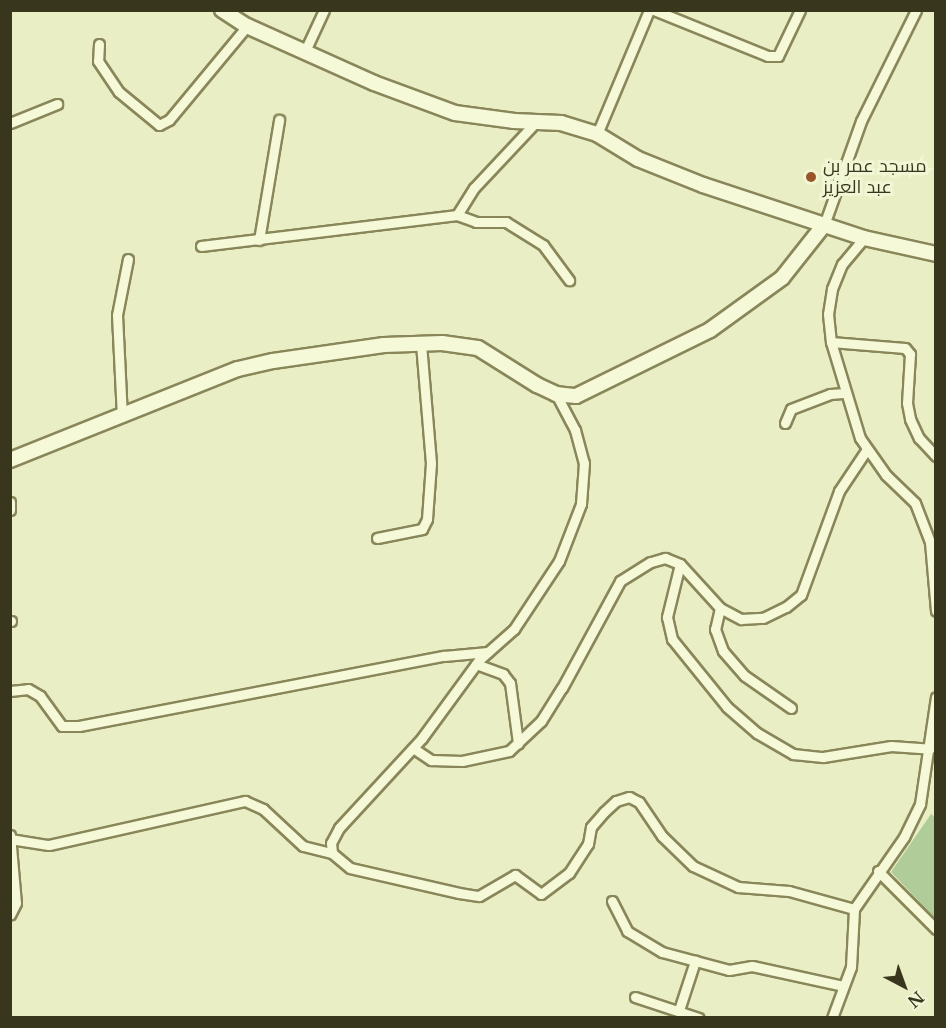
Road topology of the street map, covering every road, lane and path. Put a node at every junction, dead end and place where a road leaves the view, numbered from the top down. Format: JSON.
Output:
{"nodes":[{"id":1,"x":222,"y":10,"type":"edge"},
{"id":2,"x":324,"y":10,"type":"edge"},
{"id":3,"x":649,"y":10,"type":"edge"},
{"id":4,"x":654,"y":10,"type":"edge"},
{"id":5,"x":800,"y":10,"type":"edge"},
{"id":6,"x":916,"y":10,"type":"edge"},
{"id":7,"x":247,"y":26,"type":"junction"},
{"id":8,"x":99,"y":44,"type":"dead end"},
{"id":9,"x":305,"y":51,"type":"junction"},
{"id":10,"x":57,"y":104,"type":"dead end"},
{"id":11,"x":279,"y":120,"type":"dead end"},
{"id":12,"x":536,"y":122,"type":"junction"},
{"id":13,"x":10,"y":123,"type":"edge"},
{"id":14,"x":597,"y":134,"type":"junction"},
{"id":15,"x":457,"y":215,"type":"junction"},
{"id":16,"x":824,"y":225,"type":"junction"},
{"id":17,"x":864,"y":238,"type":"junction"},
{"id":18,"x":259,"y":240,"type":"junction"},
{"id":19,"x":201,"y":246,"type":"dead end"},
{"id":20,"x":936,"y":254,"type":"edge"},
{"id":21,"x":128,"y":259,"type":"dead end"},
{"id":22,"x":569,"y":280,"type":"dead end"},
{"id":23,"x":831,"y":342,"type":"junction"},
{"id":24,"x":421,"y":343,"type":"junction"},
{"id":25,"x":846,"y":393,"type":"junction"},
{"id":26,"x":556,"y":394,"type":"junction"},
{"id":27,"x":122,"y":417,"type":"junction"},
{"id":28,"x":784,"y":423,"type":"dead end"},
{"id":29,"x":867,"y":449,"type":"junction"},
{"id":30,"x":936,"y":456,"type":"edge"},
{"id":31,"x":10,"y":460,"type":"edge"},
{"id":32,"x":10,"y":502,"type":"edge"},
{"id":33,"x":10,"y":510,"type":"edge"},
{"id":34,"x":377,"y":538,"type":"dead end"},
{"id":35,"x":933,"y":558,"type":"edge"},
{"id":36,"x":680,"y":564,"type":"junction"},
{"id":37,"x":935,"y":605,"type":"edge"},
{"id":38,"x":720,"y":608,"type":"junction"},
{"id":39,"x":936,"y":611,"type":"edge"},
{"id":40,"x":488,"y":652,"type":"junction"},
{"id":41,"x":476,"y":664,"type":"junction"},
{"id":42,"x":10,"y":691,"type":"edge"},
{"id":43,"x":936,"y":697,"type":"edge"},
{"id":44,"x":791,"y":708,"type":"dead end"},
{"id":45,"x":518,"y":743,"type":"junction"},
{"id":46,"x":413,"y":748,"type":"junction"},
{"id":47,"x":930,"y":749,"type":"junction"},
{"id":48,"x":11,"y":838,"type":"edge"},
{"id":49,"x":332,"y":853,"type":"junction"},
{"id":50,"x":878,"y":871,"type":"junction"},
{"id":51,"x":612,"y":901,"type":"dead end"},
{"id":52,"x":854,"y":909,"type":"junction"},
{"id":53,"x":10,"y":915,"type":"edge"},
{"id":54,"x":936,"y":929,"type":"edge"},
{"id":55,"x":695,"y":961,"type":"junction"},
{"id":56,"x":843,"y":986,"type":"junction"},
{"id":57,"x":635,"y":997,"type":"dead end"},
{"id":58,"x":679,"y":1010,"type":"junction"},
{"id":59,"x":699,"y":1017,"type":"edge"},
{"id":60,"x":832,"y":1017,"type":"edge"}],
"edges":[{"from":1,"to":7,"type":"street"},
{"from":2,"to":9,"type":"street"},
{"from":3,"to":14,"type":"street"},
{"from":4,"to":5,"type":"street"},
{"from":6,"to":16,"type":"street"},
{"from":7,"to":8,"type":"street"},
{"from":7,"to":9,"type":"street"},
{"from":9,"to":12,"type":"street"},
{"from":10,"to":13,"type":"street"},
{"from":11,"to":18,"type":"street"},
{"from":12,"to":14,"type":"street"},
{"from":12,"to":15,"type":"street"},
{"from":14,"to":16,"type":"street"},
{"from":15,"to":18,"type":"street"},
{"from":15,"to":22,"type":"street"},
{"from":16,"to":17,"type":"street"},
{"from":16,"to":26,"type":"street"},
{"from":17,"to":20,"type":"street"},
{"from":17,"to":23,"type":"street"},
{"from":18,"to":19,"type":"street"},
{"from":21,"to":27,"type":"street"},
{"from":23,"to":25,"type":"street"},
{"from":23,"to":30,"type":"street"},
{"from":24,"to":26,"type":"street"},
{"from":24,"to":27,"type":"street"},
{"from":24,"to":34,"type":"street"},
{"from":25,"to":28,"type":"street"},
{"from":25,"to":29,"type":"street"},
{"from":26,"to":40,"type":"street"},
{"from":27,"to":31,"type":"street"},
{"from":29,"to":35,"type":"street"},
{"from":29,"to":38,"type":"street"},
{"from":32,"to":33,"type":"street"},
{"from":35,"to":37,"type":"street"},
{"from":36,"to":38,"type":"street"},
{"from":36,"to":45,"type":"street"},
{"from":36,"to":47,"type":"street"},
{"from":37,"to":39,"type":"street"},
{"from":38,"to":44,"type":"street"},
{"from":40,"to":41,"type":"street"},
{"from":40,"to":42,"type":"street"},
{"from":41,"to":45,"type":"street"},
{"from":41,"to":46,"type":"street"},
{"from":43,"to":47,"type":"street"},
{"from":45,"to":46,"type":"street"},
{"from":46,"to":49,"type":"street"},
{"from":47,"to":50,"type":"street"},
{"from":48,"to":49,"type":"street"},
{"from":48,"to":53,"type":"street"},
{"from":49,"to":52,"type":"street"},
{"from":50,"to":52,"type":"street"},
{"from":50,"to":54,"type":"street"},
{"from":51,"to":55,"type":"street"},
{"from":52,"to":56,"type":"street"},
{"from":55,"to":56,"type":"street"},
{"from":55,"to":58,"type":"street"},
{"from":56,"to":60,"type":"street"},
{"from":57,"to":58,"type":"street"},
{"from":58,"to":59,"type":"street"}]}
